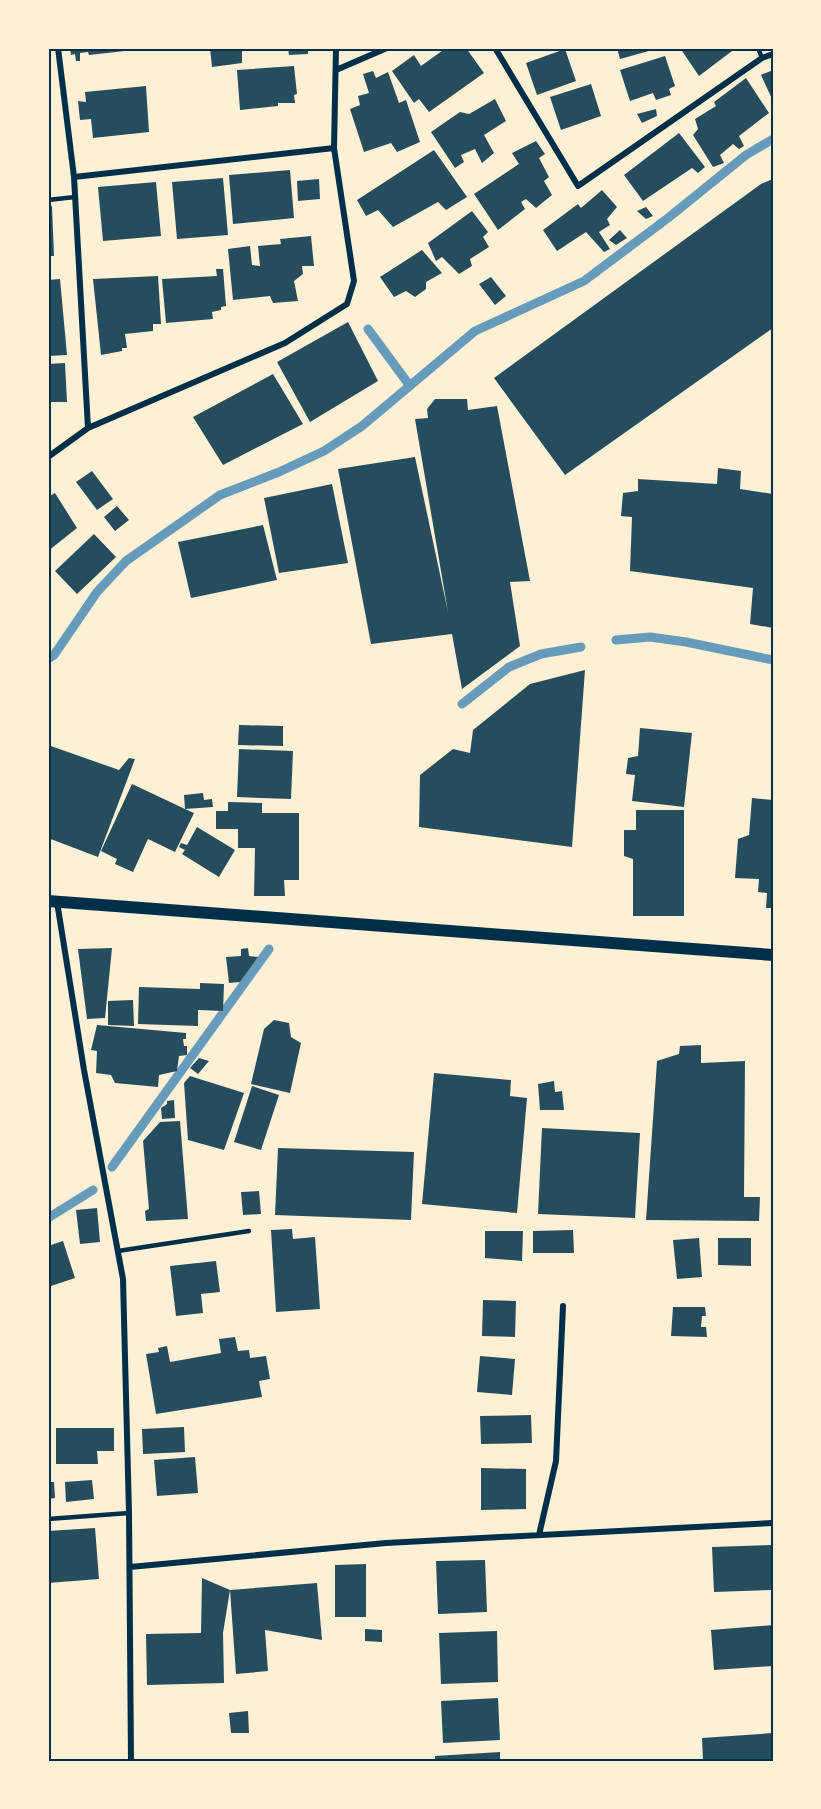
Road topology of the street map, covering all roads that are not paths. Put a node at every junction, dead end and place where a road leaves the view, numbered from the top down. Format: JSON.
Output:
{"nodes":[{"id":1,"x":58,"y":48,"type":"edge"},
{"id":2,"x":336,"y":48,"type":"edge"},
{"id":3,"x":387,"y":48,"type":"edge"},
{"id":4,"x":495,"y":48,"type":"edge"},
{"id":5,"x":758,"y":48,"type":"edge"},
{"id":6,"x":773,"y":54,"type":"edge"},
{"id":7,"x":762,"y":58,"type":"junction"},
{"id":8,"x":336,"y":70,"type":"junction"},
{"id":9,"x":334,"y":147,"type":"junction"},
{"id":10,"x":74,"y":177,"type":"junction"},
{"id":11,"x":75,"y":197,"type":"junction"},
{"id":12,"x":48,"y":200,"type":"edge"},
{"id":13,"x":88,"y":428,"type":"junction"},
{"id":14,"x":48,"y":457,"type":"edge"},
{"id":15,"x":52,"y":901,"type":"edge"},
{"id":16,"x":773,"y":955,"type":"edge"},
{"id":17,"x":249,"y":1231,"type":"dead end"},
{"id":18,"x":118,"y":1251,"type":"junction"},
{"id":19,"x":562,"y":1306,"type":"dead end"},
{"id":20,"x":129,"y":1513,"type":"junction"},
{"id":21,"x":48,"y":1520,"type":"edge"},
{"id":22,"x":773,"y":1523,"type":"edge"},
{"id":23,"x":539,"y":1535,"type":"junction"},
{"id":24,"x":130,"y":1567,"type":"junction"},
{"id":25,"x":130,"y":1761,"type":"edge"}],
"edges":[{"from":1,"to":10,"type":"street"},
{"from":2,"to":8,"type":"street"},
{"from":3,"to":8,"type":"street"},
{"from":4,"to":7,"type":"street"},
{"from":5,"to":7,"type":"lane"},
{"from":6,"to":7,"type":"street"},
{"from":8,"to":9,"type":"street"},
{"from":9,"to":10,"type":"street"},
{"from":9,"to":13,"type":"street"},
{"from":10,"to":11,"type":"street"},
{"from":11,"to":12,"type":"lane"},
{"from":11,"to":13,"type":"street"},
{"from":13,"to":14,"type":"street"},
{"from":15,"to":16,"type":"main road"},
{"from":15,"to":18,"type":"street"},
{"from":17,"to":18,"type":"lane"},
{"from":18,"to":20,"type":"street"},
{"from":19,"to":23,"type":"street"},
{"from":20,"to":21,"type":"lane"},
{"from":20,"to":24,"type":"street"},
{"from":22,"to":23,"type":"street"},
{"from":23,"to":24,"type":"street"},
{"from":24,"to":25,"type":"street"}]}
